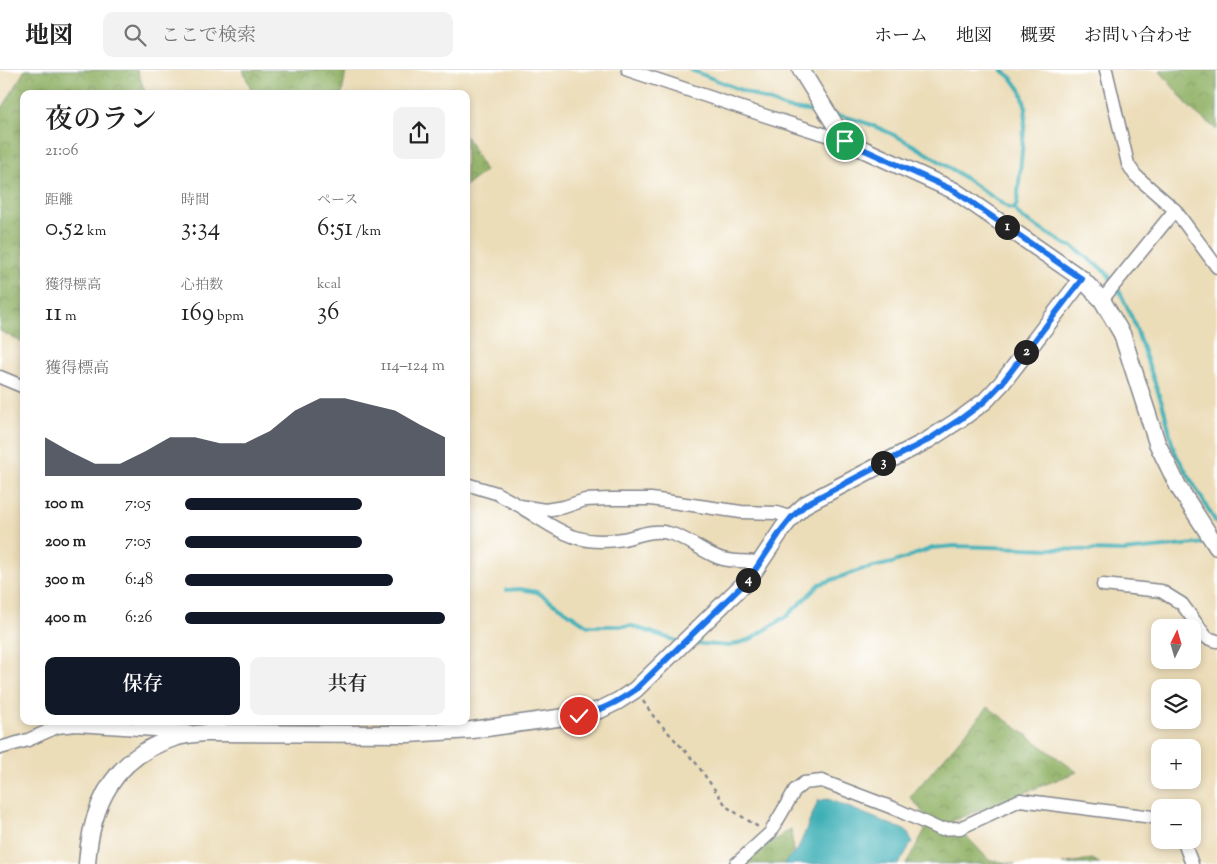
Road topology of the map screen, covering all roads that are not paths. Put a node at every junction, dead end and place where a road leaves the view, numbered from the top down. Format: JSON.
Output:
{"nodes":[{"id":1,"x":628,"y":70,"type":"edge"},
{"id":2,"x":801,"y":70,"type":"edge"},
{"id":3,"x":1106,"y":70,"type":"edge"},
{"id":4,"x":845,"y":141,"type":"junction"},
{"id":5,"x":1174,"y":210,"type":"junction"},
{"id":6,"x":1217,"y":267,"type":"edge"},
{"id":7,"x":1082,"y":279,"type":"junction"},
{"id":8,"x":1105,"y":296,"type":"junction"},
{"id":9,"x":0,"y":377,"type":"edge"},
{"id":10,"x":20,"y":385,"type":"edge"},
{"id":11,"x":470,"y":485,"type":"edge"},
{"id":12,"x":520,"y":506,"type":"junction"},
{"id":13,"x":791,"y":518,"type":"junction"},
{"id":14,"x":1217,"y":547,"type":"edge"},
{"id":15,"x":761,"y":562,"type":"junction"},
{"id":16,"x":1103,"y":585,"type":"dead end"},
{"id":17,"x":1217,"y":640,"type":"edge"},
{"id":18,"x":204,"y":733,"type":"junction"},
{"id":19,"x":0,"y":748,"type":"edge"},
{"id":20,"x":1151,"y":817,"type":"edge"},
{"id":21,"x":1186,"y":849,"type":"edge"},
{"id":22,"x":87,"y":864,"type":"edge"},
{"id":23,"x":736,"y":864,"type":"edge"},
{"id":24,"x":1192,"y":864,"type":"edge"}],
"edges":[{"from":1,"to":4,"type":"street"},
{"from":2,"to":4,"type":"street"},
{"from":3,"to":5,"type":"street"},
{"from":4,"to":7,"type":"street"},
{"from":5,"to":6,"type":"street"},
{"from":5,"to":8,"type":"street"},
{"from":7,"to":8,"type":"street"},
{"from":7,"to":13,"type":"street"},
{"from":8,"to":14,"type":"street"},
{"from":9,"to":10,"type":"street"},
{"from":11,"to":12,"type":"street"},
{"from":12,"to":13,"type":"street"},
{"from":12,"to":15,"type":"street"},
{"from":13,"to":15,"type":"street"},
{"from":15,"to":18,"type":"street"},
{"from":16,"to":17,"type":"street"},
{"from":18,"to":19,"type":"street"},
{"from":18,"to":22,"type":"street"},
{"from":20,"to":23,"type":"street"},
{"from":21,"to":24,"type":"street"}]}
